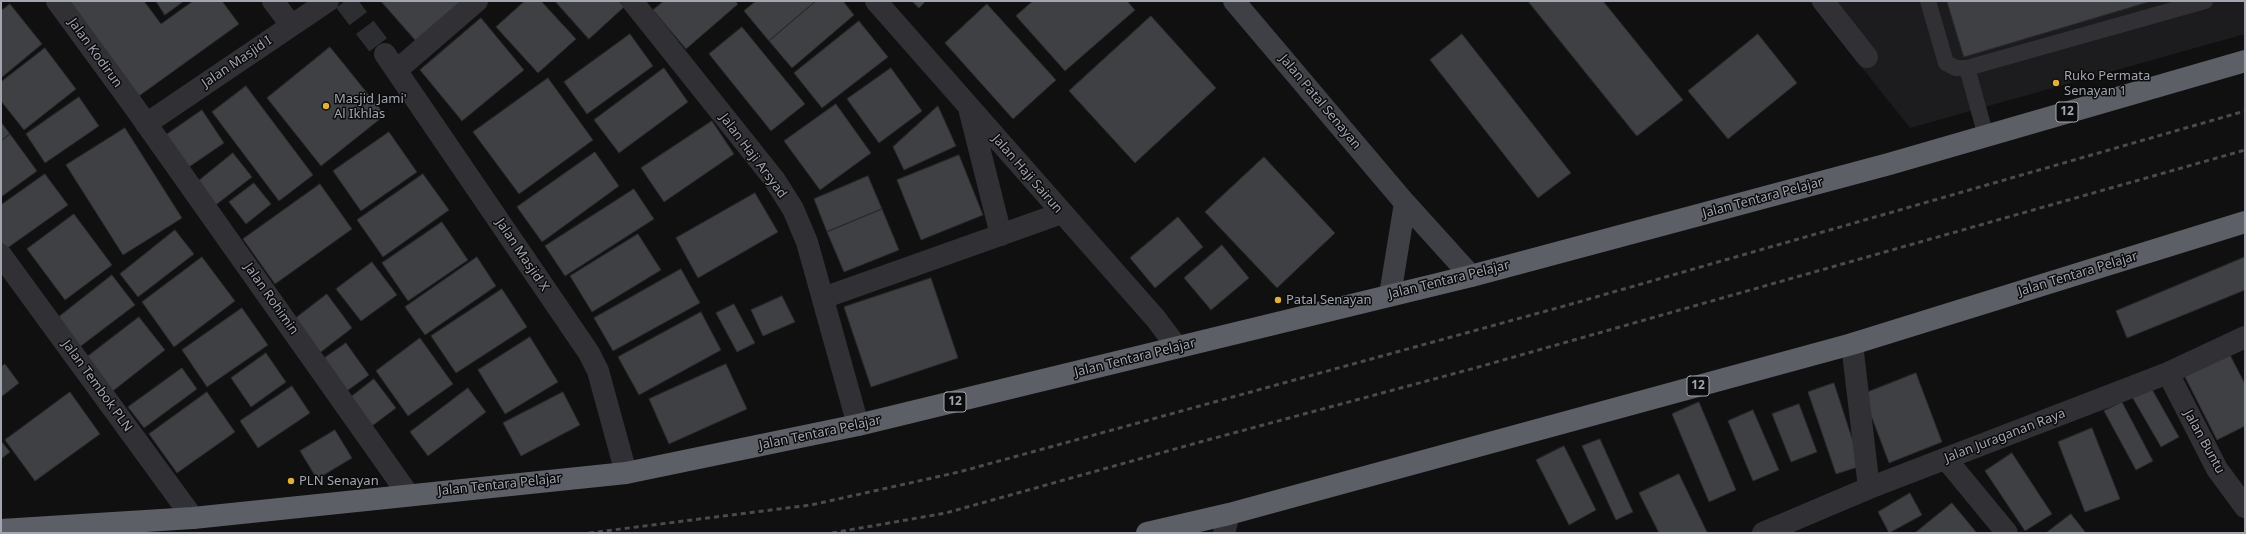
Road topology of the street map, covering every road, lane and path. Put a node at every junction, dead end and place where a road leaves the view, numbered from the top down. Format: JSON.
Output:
{"nodes":[{"id":1,"x":57,"y":1,"type":"edge"},
{"id":2,"x":273,"y":1,"type":"edge"},
{"id":3,"x":328,"y":1,"type":"edge"},
{"id":4,"x":477,"y":1,"type":"edge"},
{"id":5,"x":632,"y":1,"type":"edge"},
{"id":6,"x":876,"y":1,"type":"edge"},
{"id":7,"x":1234,"y":1,"type":"edge"},
{"id":8,"x":1823,"y":1,"type":"edge"},
{"id":9,"x":1928,"y":1,"type":"edge"},
{"id":10,"x":2205,"y":1,"type":"edge"},
{"id":11,"x":291,"y":26,"type":"junction"},
{"id":12,"x":1866,"y":57,"type":"dead end"},
{"id":13,"x":2245,"y":61,"type":"edge"},
{"id":14,"x":1967,"y":68,"type":"junction"},
{"id":15,"x":133,"y":105,"type":"joint"},
{"id":16,"x":969,"y":108,"type":"junction"},
{"id":17,"x":146,"y":124,"type":"junction"},
{"id":18,"x":1986,"y":136,"type":"junction"},
{"id":19,"x":1405,"y":203,"type":"junction"},
{"id":20,"x":1062,"y":213,"type":"junction"},
{"id":21,"x":2245,"y":222,"type":"edge"},
{"id":22,"x":1001,"y":235,"type":"junction"},
{"id":23,"x":1,"y":255,"type":"edge"},
{"id":24,"x":1471,"y":276,"type":"junction"},
{"id":25,"x":1390,"y":295,"type":"junction"},
{"id":26,"x":823,"y":298,"type":"junction"},
{"id":27,"x":2245,"y":337,"type":"edge"},
{"id":28,"x":1852,"y":344,"type":"junction"},
{"id":29,"x":1177,"y":347,"type":"junction"},
{"id":30,"x":2168,"y":373,"type":"junction"},
{"id":31,"x":858,"y":425,"type":"junction"},
{"id":32,"x":1946,"y":459,"type":"junction"},
{"id":33,"x":626,"y":473,"type":"junction"},
{"id":34,"x":1869,"y":488,"type":"junction"},
{"id":35,"x":408,"y":494,"type":"junction"},
{"id":36,"x":2245,"y":507,"type":"edge"},
{"id":37,"x":193,"y":518,"type":"junction"},
{"id":38,"x":1227,"y":524,"type":"edge"},
{"id":39,"x":1,"y":530,"type":"edge"},
{"id":40,"x":1147,"y":533,"type":"edge"},
{"id":41,"x":1763,"y":533,"type":"edge"},
{"id":42,"x":2007,"y":533,"type":"edge"}],
"edges":[{"from":1,"to":15,"type":"street","name":"Jalan Kodirun"},
{"from":2,"to":11,"type":"street"},
{"from":3,"to":11,"type":"street","name":"Jalan Masjid I"},
{"from":4,"to":33,"type":"street","name":"Jalan Masjid X"},
{"from":5,"to":26,"type":"street","name":"Jalan Haji Arsyad"},
{"from":6,"to":16,"type":"street","name":"Jalan Haji Sairun"},
{"from":7,"to":19,"type":"street","name":"Jalan Patal Senayan"},
{"from":8,"to":12,"type":"street"},
{"from":9,"to":14,"type":"lane"},
{"from":10,"to":14,"type":"lane"},
{"from":11,"to":17,"type":"street","name":"Jalan Masjid I"},
{"from":13,"to":18,"type":"highway","name":"Jalan Tentara Pelajar","number":"12"},
{"from":14,"to":18,"type":"lane"},
{"from":15,"to":17,"type":"street","name":"Jalan Rohimin"},
{"from":16,"to":20,"type":"street","name":"Jalan Haji Sairun"},
{"from":16,"to":22,"type":"street"},
{"from":17,"to":35,"type":"street","name":"Jalan Rohimin"},
{"from":18,"to":24,"type":"highway","name":"Jalan Tentara Pelajar","number":"12"},
{"from":19,"to":24,"type":"street","name":"Jalan Patal Senayan"},
{"from":19,"to":25,"type":"street"},
{"from":20,"to":22,"type":"street"},
{"from":20,"to":29,"type":"street","name":"Jalan Haji Sairun"},
{"from":21,"to":28,"type":"highway","name":"Jalan Tentara Pelajar","number":"12"},
{"from":22,"to":26,"type":"street"},
{"from":23,"to":37,"type":"street","name":"Jalan Tembok PLN"},
{"from":24,"to":25,"type":"highway","name":"Jalan Tentara Pelajar","number":"12"},
{"from":25,"to":29,"type":"highway","name":"Jalan Tentara Pelajar","number":"12"},
{"from":26,"to":31,"type":"street","name":"Jalan Haji Arsyad"},
{"from":27,"to":30,"type":"street","name":"Jalan Juraganan Raya"},
{"from":28,"to":34,"type":"street"},
{"from":28,"to":38,"type":"highway","name":"Jalan Tentara Pelajar","number":"12"},
{"from":29,"to":31,"type":"highway","name":"Jalan Tentara Pelajar","number":"12"},
{"from":30,"to":32,"type":"street","name":"Jalan Juraganan Raya"},
{"from":30,"to":36,"type":"street","name":"Jalan Buntu"},
{"from":31,"to":33,"type":"highway","name":"Jalan Tentara Pelajar","number":"12"},
{"from":32,"to":34,"type":"street","name":"Jalan Juraganan Raya"},
{"from":32,"to":42,"type":"street"},
{"from":33,"to":35,"type":"highway","name":"Jalan Tentara Pelajar","number":"12"},
{"from":34,"to":41,"type":"street","name":"Jalan Juraganan Raya"},
{"from":35,"to":37,"type":"highway","name":"Jalan Tentara Pelajar","number":"12"},
{"from":37,"to":39,"type":"highway","name":"Jalan Tentara Pelajar","number":"12"},
{"from":38,"to":40,"type":"highway","name":"Jalan Tentara Pelajar","number":"12"}]}
